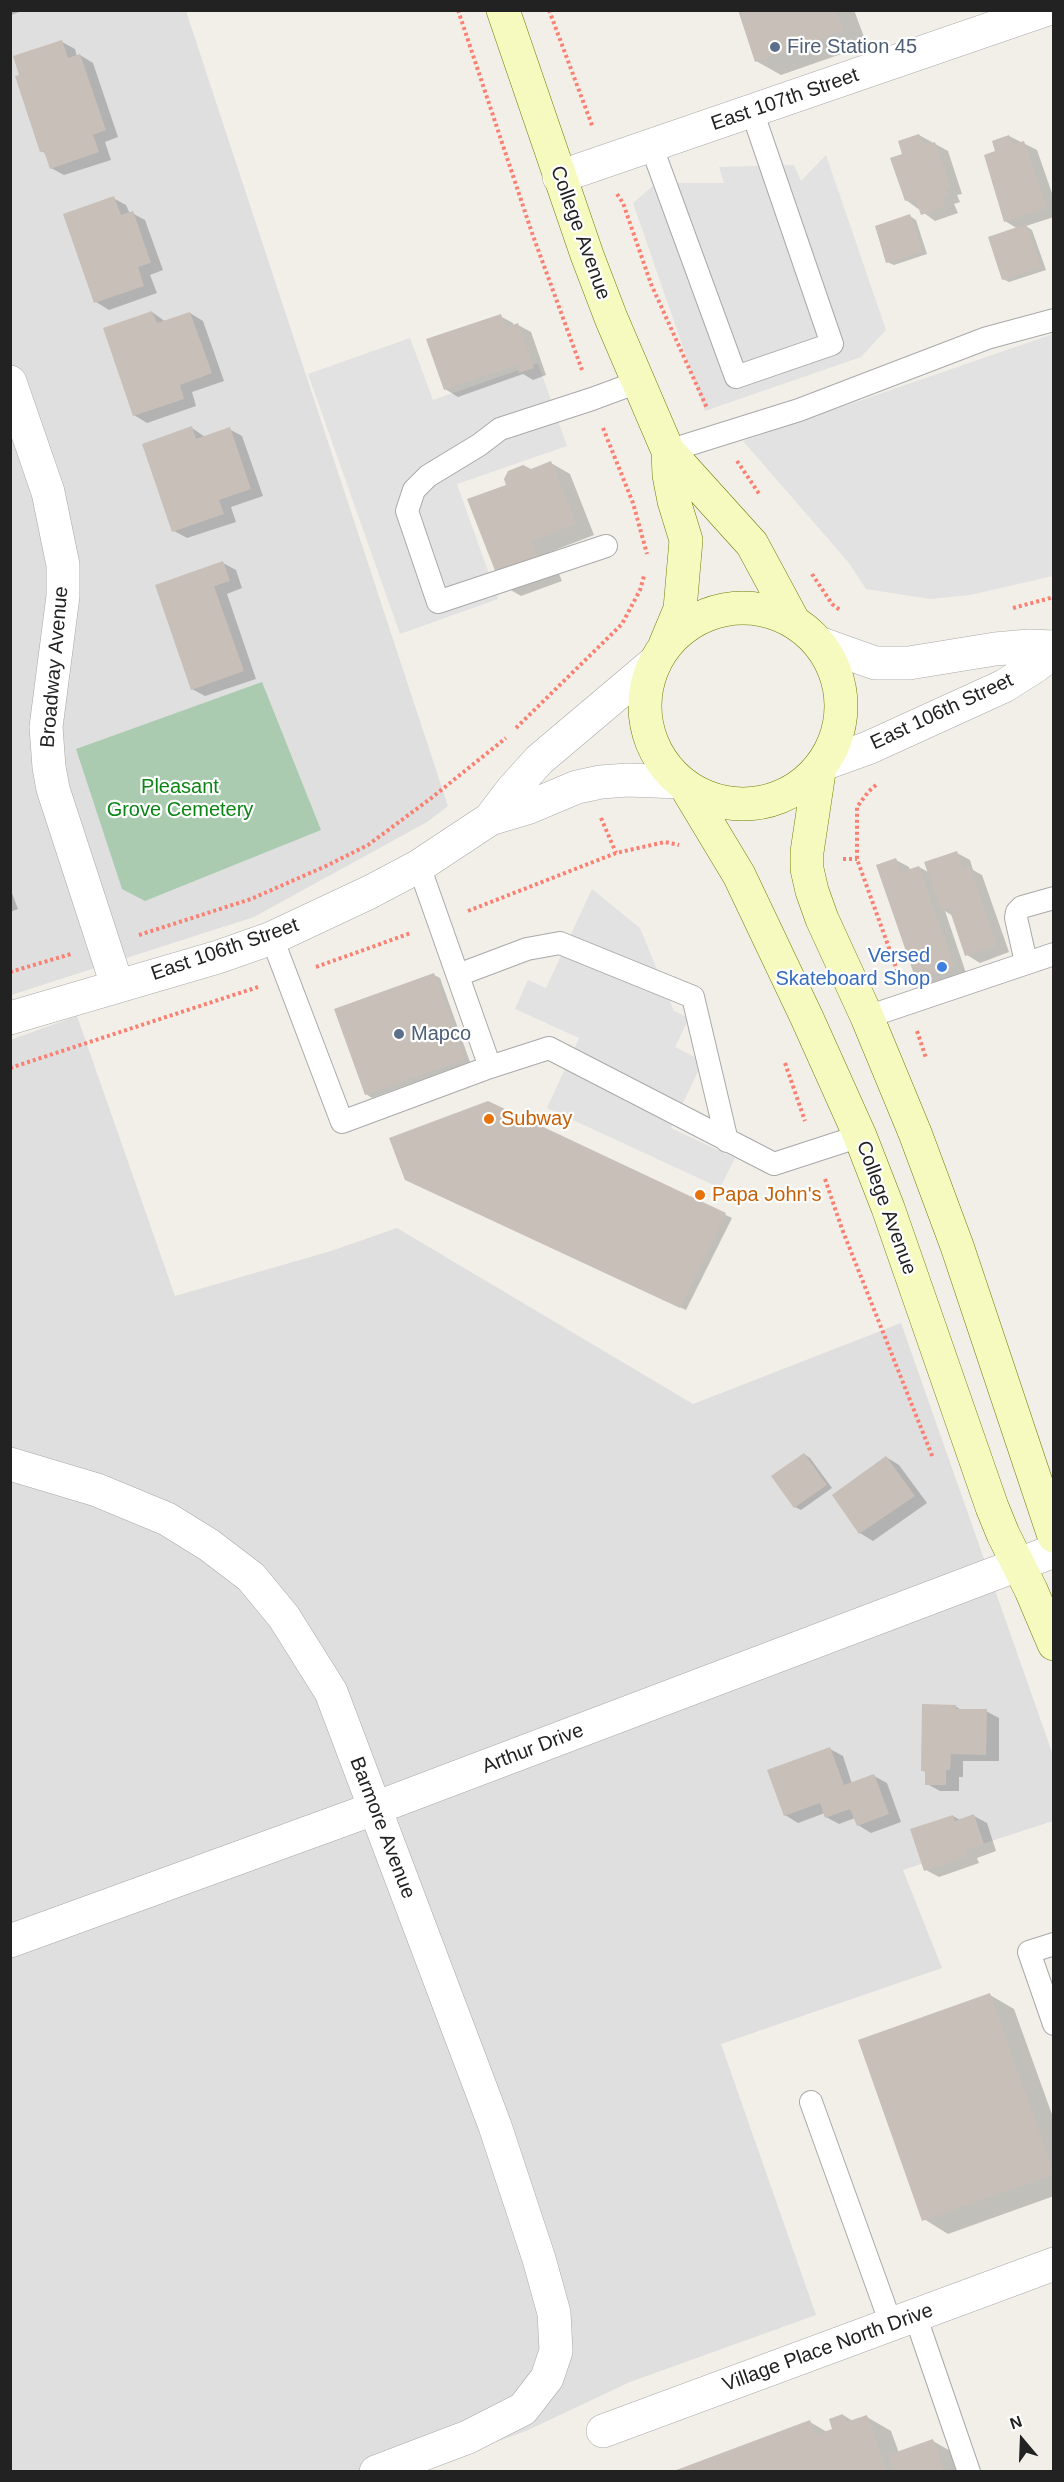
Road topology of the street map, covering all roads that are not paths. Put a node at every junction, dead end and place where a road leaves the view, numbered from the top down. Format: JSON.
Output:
{"nodes":[{"id":1,"x":503,"y":10,"type":"edge"},
{"id":2,"x":1027,"y":14,"type":"edge"},
{"id":3,"x":752,"y":111,"type":"junction"},
{"id":4,"x":651,"y":145,"type":"junction"},
{"id":5,"x":559,"y":177,"type":"junction"},
{"id":6,"x":1053,"y":320,"type":"edge"},
{"id":7,"x":10,"y":382,"type":"edge"},
{"id":8,"x":638,"y":382,"type":"junction"},
{"id":9,"x":668,"y":451,"type":"junction"},
{"id":10,"x":606,"y":546,"type":"dead end"},
{"id":11,"x":794,"y":622,"type":"junction"},
{"id":12,"x":819,"y":643,"type":"junction"},
{"id":13,"x":1053,"y":647,"type":"edge"},
{"id":14,"x":1053,"y":652,"type":"edge"},
{"id":15,"x":659,"y":655,"type":"junction"},
{"id":16,"x":822,"y":767,"type":"junction"},
{"id":17,"x":683,"y":784,"type":"junction"},
{"id":18,"x":490,"y":819,"type":"junction"},
{"id":19,"x":419,"y":866,"type":"junction"},
{"id":20,"x":1053,"y":898,"type":"edge"},
{"id":21,"x":272,"y":938,"type":"junction"},
{"id":22,"x":1053,"y":954,"type":"edge"},
{"id":23,"x":1026,"y":962,"type":"junction"},
{"id":24,"x":458,"y":975,"type":"junction"},
{"id":25,"x":117,"y":985,"type":"junction"},
{"id":26,"x":867,"y":1017,"type":"junction"},
{"id":27,"x":10,"y":1018,"type":"edge"},
{"id":28,"x":490,"y":1067,"type":"junction"},
{"id":29,"x":860,"y":1136,"type":"junction"},
{"id":30,"x":727,"y":1141,"type":"junction"},
{"id":31,"x":10,"y":1464,"type":"edge"},
{"id":32,"x":1053,"y":1536,"type":"edge"},
{"id":33,"x":1053,"y":1551,"type":"edge"},
{"id":34,"x":1018,"y":1564,"type":"junction"},
{"id":35,"x":1053,"y":1644,"type":"edge"},
{"id":36,"x":373,"y":1809,"type":"junction"},
{"id":37,"x":10,"y":1941,"type":"edge"},
{"id":38,"x":1053,"y":1944,"type":"edge"},
{"id":39,"x":1053,"y":2024,"type":"edge"},
{"id":40,"x":811,"y":2102,"type":"dead end"},
{"id":41,"x":1053,"y":2264,"type":"edge"},
{"id":42,"x":903,"y":2320,"type":"junction"},
{"id":43,"x":603,"y":2432,"type":"dead end"},
{"id":44,"x":376,"y":2472,"type":"edge"},
{"id":45,"x":969,"y":2472,"type":"edge"}],
"edges":[{"from":1,"to":5,"type":"main road","name":"College Avenue"},
{"from":2,"to":3,"type":"street","name":"East 107th Street"},
{"from":3,"to":4,"type":"street","name":"East 107th Street"},
{"from":3,"to":4,"type":"lane"},
{"from":4,"to":5,"type":"street","name":"East 107th Street"},
{"from":5,"to":8,"type":"main road","name":"College Avenue"},
{"from":6,"to":9,"type":"lane"},
{"from":7,"to":25,"type":"street","name":"Broadway Avenue"},
{"from":8,"to":9,"type":"main road","name":"College Avenue"},
{"from":8,"to":10,"type":"lane"},
{"from":9,"to":11,"type":"main road","name":"College Avenue"},
{"from":9,"to":15,"type":"main road","name":"College Avenue"},
{"from":11,"to":12,"type":"main road"},
{"from":11,"to":15,"type":"main road"},
{"from":12,"to":13,"type":"street","name":"East 106th Street"},
{"from":12,"to":16,"type":"main road"},
{"from":14,"to":16,"type":"street","name":"East 106th Street"},
{"from":15,"to":17,"type":"main road"},
{"from":15,"to":18,"type":"street","name":"East 106th Street"},
{"from":16,"to":17,"type":"main road"},
{"from":16,"to":26,"type":"main road"},
{"from":17,"to":18,"type":"street","name":"East 106th Street"},
{"from":17,"to":29,"type":"main road","name":"College Avenue"},
{"from":18,"to":19,"type":"street","name":"East 106th Street"},
{"from":19,"to":21,"type":"street","name":"East 106th Street"},
{"from":19,"to":24,"type":"lane"},
{"from":20,"to":23,"type":"lane"},
{"from":21,"to":25,"type":"street","name":"East 106th Street"},
{"from":21,"to":28,"type":"lane"},
{"from":22,"to":23,"type":"lane"},
{"from":23,"to":26,"type":"lane"},
{"from":24,"to":28,"type":"lane"},
{"from":24,"to":30,"type":"lane"},
{"from":25,"to":27,"type":"street","name":"East 106th Street"},
{"from":26,"to":32,"type":"main road"},
{"from":28,"to":30,"type":"lane"},
{"from":29,"to":30,"type":"lane"},
{"from":29,"to":34,"type":"main road","name":"College Avenue"},
{"from":31,"to":36,"type":"street","name":"Barmore Avenue"},
{"from":33,"to":34,"type":"street","name":"Arthur Drive"},
{"from":34,"to":35,"type":"main road","name":"College Avenue"},
{"from":34,"to":36,"type":"street","name":"Arthur Drive"},
{"from":36,"to":37,"type":"street","name":"Arthur Drive"},
{"from":36,"to":44,"type":"street","name":"Barmore Avenue"},
{"from":38,"to":39,"type":"lane"},
{"from":40,"to":42,"type":"lane"},
{"from":41,"to":42,"type":"street","name":"Village Place North Drive"},
{"from":42,"to":43,"type":"street","name":"Village Place North Drive"},
{"from":42,"to":45,"type":"lane"}]}
